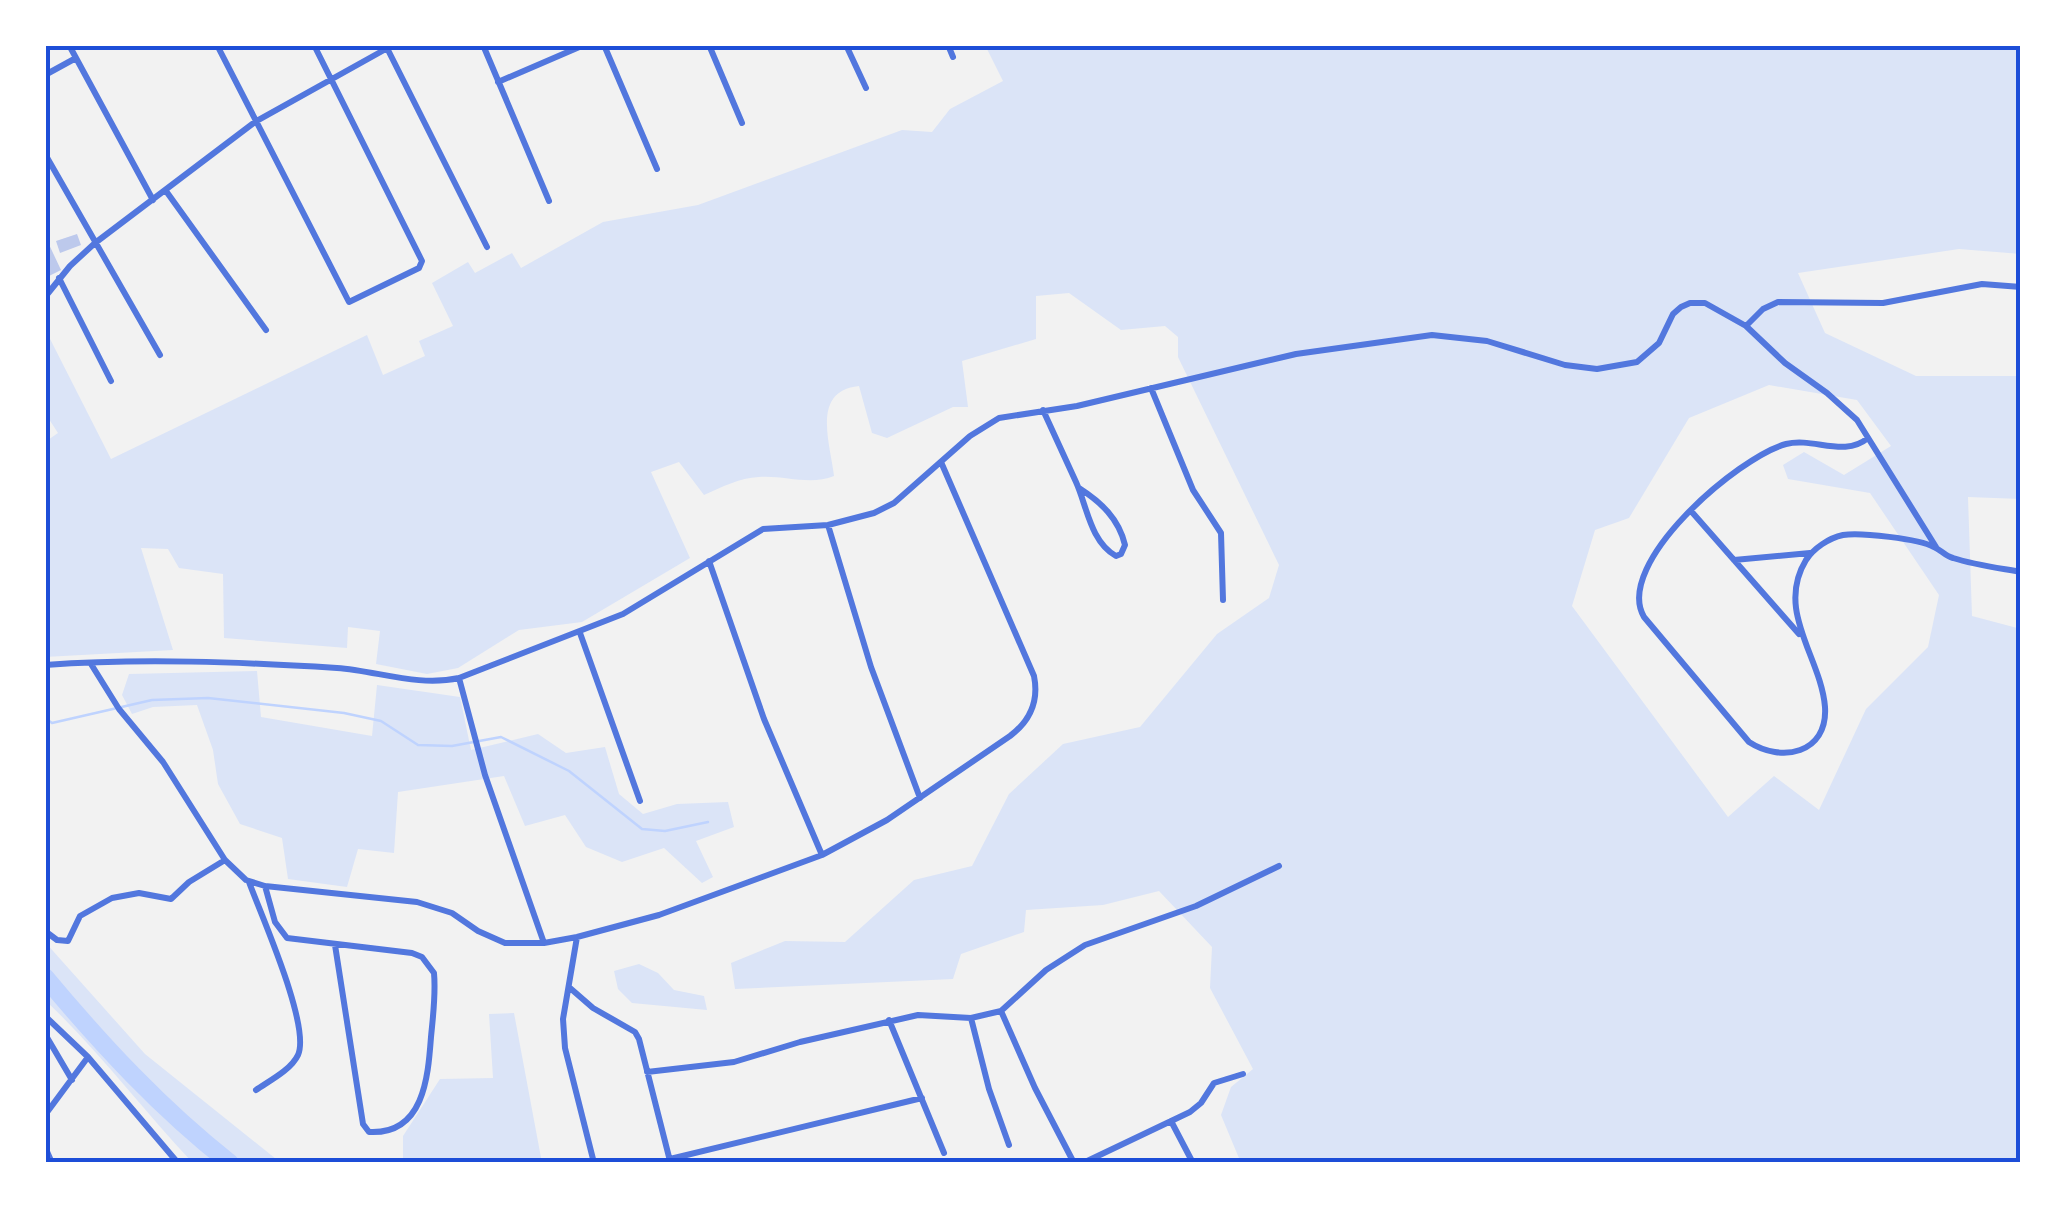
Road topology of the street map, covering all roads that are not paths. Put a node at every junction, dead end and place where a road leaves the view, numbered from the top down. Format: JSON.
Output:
{"nodes":[{"id":1,"x":69,"y":45,"type":"edge"},
{"id":2,"x":216,"y":45,"type":"edge"},
{"id":3,"x":314,"y":45,"type":"edge"},
{"id":4,"x":484,"y":45,"type":"edge"},
{"id":5,"x":584,"y":45,"type":"edge"},
{"id":6,"x":604,"y":45,"type":"edge"},
{"id":7,"x":709,"y":45,"type":"edge"},
{"id":8,"x":846,"y":45,"type":"edge"},
{"id":9,"x":948,"y":45,"type":"edge"},
{"id":10,"x":388,"y":46,"type":"edge"},
{"id":11,"x":954,"y":56,"type":"dead end"},
{"id":12,"x":76,"y":58,"type":"junction"},
{"id":13,"x":45,"y":74,"type":"edge"},
{"id":14,"x":332,"y":80,"type":"junction"},
{"id":15,"x":498,"y":82,"type":"junction"},
{"id":16,"x":866,"y":88,"type":"dead end"},
{"id":17,"x":256,"y":122,"type":"junction"},
{"id":18,"x":742,"y":123,"type":"dead end"},
{"id":19,"x":45,"y":154,"type":"edge"},
{"id":20,"x":657,"y":169,"type":"dead end"},
{"id":21,"x":166,"y":191,"type":"junction"},
{"id":22,"x":153,"y":200,"type":"junction"},
{"id":23,"x":550,"y":201,"type":"dead end"},
{"id":24,"x":95,"y":244,"type":"junction"},
{"id":25,"x":488,"y":248,"type":"dead end"},
{"id":26,"x":59,"y":278,"type":"junction"},
{"id":27,"x":2021,"y":287,"type":"edge"},
{"id":28,"x":45,"y":297,"type":"edge"},
{"id":29,"x":1746,"y":326,"type":"junction"},
{"id":30,"x":266,"y":330,"type":"dead end"},
{"id":31,"x":160,"y":356,"type":"dead end"},
{"id":32,"x":111,"y":381,"type":"dead end"},
{"id":33,"x":1151,"y":388,"type":"junction"},
{"id":34,"x":1043,"y":410,"type":"junction"},
{"id":35,"x":1868,"y":438,"type":"junction"},
{"id":36,"x":940,"y":462,"type":"junction"},
{"id":37,"x":1078,"y":488,"type":"junction"},
{"id":38,"x":1691,"y":511,"type":"junction"},
{"id":39,"x":828,"y":525,"type":"junction"},
{"id":40,"x":1936,"y":547,"type":"junction"},
{"id":41,"x":1811,"y":552,"type":"junction"},
{"id":42,"x":1734,"y":560,"type":"junction"},
{"id":43,"x":709,"y":562,"type":"junction"},
{"id":44,"x":2021,"y":572,"type":"edge"},
{"id":45,"x":1223,"y":600,"type":"dead end"},
{"id":46,"x":580,"y":633,"type":"junction"},
{"id":47,"x":1801,"y":635,"type":"junction"},
{"id":48,"x":91,"y":664,"type":"junction"},
{"id":49,"x":45,"y":665,"type":"edge"},
{"id":50,"x":459,"y":678,"type":"junction"},
{"id":51,"x":920,"y":798,"type":"junction"},
{"id":52,"x":640,"y":800,"type":"dead end"},
{"id":53,"x":822,"y":856,"type":"junction"},
{"id":54,"x":225,"y":860,"type":"junction"},
{"id":55,"x":1279,"y":866,"type":"dead end"},
{"id":56,"x":248,"y":881,"type":"junction"},
{"id":57,"x":265,"y":886,"type":"junction"},
{"id":58,"x":45,"y":930,"type":"edge"},
{"id":59,"x":577,"y":937,"type":"junction"},
{"id":60,"x":544,"y":942,"type":"junction"},
{"id":61,"x":336,"y":946,"type":"junction"},
{"id":62,"x":569,"y":988,"type":"junction"},
{"id":63,"x":1000,"y":1011,"type":"junction"},
{"id":64,"x":45,"y":1016,"type":"edge"},
{"id":65,"x":971,"y":1018,"type":"junction"},
{"id":66,"x":888,"y":1020,"type":"junction"},
{"id":67,"x":45,"y":1034,"type":"edge"},
{"id":68,"x":88,"y":1057,"type":"junction"},
{"id":69,"x":647,"y":1072,"type":"junction"},
{"id":70,"x":1243,"y":1074,"type":"dead end"},
{"id":71,"x":72,"y":1080,"type":"junction"},
{"id":72,"x":256,"y":1090,"type":"dead end"},
{"id":73,"x":922,"y":1098,"type":"junction"},
{"id":74,"x":45,"y":1115,"type":"edge"},
{"id":75,"x":1171,"y":1120,"type":"junction"},
{"id":76,"x":1009,"y":1145,"type":"dead end"},
{"id":77,"x":45,"y":1147,"type":"edge"},
{"id":78,"x":944,"y":1153,"type":"dead end"},
{"id":79,"x":670,"y":1161,"type":"edge"},
{"id":80,"x":52,"y":1163,"type":"edge"},
{"id":81,"x":178,"y":1163,"type":"edge"},
{"id":82,"x":594,"y":1163,"type":"edge"},
{"id":83,"x":1074,"y":1163,"type":"edge"},
{"id":84,"x":1084,"y":1163,"type":"edge"},
{"id":85,"x":1192,"y":1163,"type":"edge"}],
"edges":[{"from":1,"to":12,"type":"street"},
{"from":2,"to":17,"type":"street"},
{"from":3,"to":14,"type":"street"},
{"from":4,"to":15,"type":"street"},
{"from":5,"to":15,"type":"street"},
{"from":6,"to":20,"type":"street"},
{"from":7,"to":18,"type":"street"},
{"from":8,"to":16,"type":"street"},
{"from":9,"to":11,"type":"street"},
{"from":10,"to":14,"type":"street"},
{"from":10,"to":25,"type":"street"},
{"from":12,"to":13,"type":"street"},
{"from":12,"to":22,"type":"street"},
{"from":14,"to":17,"type":"street"},
{"from":14,"to":17,"type":"street"},
{"from":15,"to":23,"type":"street"},
{"from":17,"to":21,"type":"street"},
{"from":19,"to":24,"type":"street"},
{"from":21,"to":22,"type":"street"},
{"from":21,"to":30,"type":"street"},
{"from":22,"to":24,"type":"street"},
{"from":24,"to":26,"type":"street"},
{"from":24,"to":31,"type":"street"},
{"from":26,"to":28,"type":"street"},
{"from":26,"to":32,"type":"street"},
{"from":27,"to":29,"type":"street"},
{"from":29,"to":33,"type":"street"},
{"from":29,"to":35,"type":"street"},
{"from":33,"to":34,"type":"street"},
{"from":33,"to":45,"type":"street"},
{"from":34,"to":36,"type":"street"},
{"from":34,"to":37,"type":"street"},
{"from":35,"to":38,"type":"street"},
{"from":35,"to":40,"type":"street"},
{"from":36,"to":39,"type":"street"},
{"from":36,"to":51,"type":"street"},
{"from":37,"to":37,"type":"street"},
{"from":38,"to":42,"type":"street"},
{"from":38,"to":47,"type":"street"},
{"from":39,"to":43,"type":"street"},
{"from":39,"to":51,"type":"street"},
{"from":40,"to":41,"type":"street"},
{"from":40,"to":44,"type":"street"},
{"from":41,"to":42,"type":"street"},
{"from":41,"to":47,"type":"street"},
{"from":42,"to":47,"type":"street"},
{"from":43,"to":46,"type":"street"},
{"from":43,"to":53,"type":"street"},
{"from":46,"to":50,"type":"street"},
{"from":46,"to":52,"type":"street"},
{"from":48,"to":49,"type":"street"},
{"from":48,"to":50,"type":"street"},
{"from":48,"to":54,"type":"street"},
{"from":50,"to":60,"type":"street"},
{"from":51,"to":53,"type":"street"},
{"from":53,"to":59,"type":"street"},
{"from":54,"to":56,"type":"street"},
{"from":54,"to":58,"type":"street"},
{"from":55,"to":63,"type":"street"},
{"from":56,"to":57,"type":"street"},
{"from":56,"to":72,"type":"street"},
{"from":57,"to":60,"type":"street"},
{"from":57,"to":61,"type":"street"},
{"from":59,"to":60,"type":"street"},
{"from":59,"to":62,"type":"street"},
{"from":61,"to":61,"type":"street"},
{"from":62,"to":69,"type":"street"},
{"from":62,"to":82,"type":"street"},
{"from":63,"to":65,"type":"street"},
{"from":63,"to":83,"type":"street"},
{"from":64,"to":68,"type":"street"},
{"from":65,"to":66,"type":"street"},
{"from":65,"to":76,"type":"street"},
{"from":66,"to":69,"type":"street"},
{"from":66,"to":73,"type":"street"},
{"from":67,"to":71,"type":"street"},
{"from":68,"to":71,"type":"street"},
{"from":68,"to":81,"type":"street"},
{"from":69,"to":79,"type":"street"},
{"from":70,"to":75,"type":"street"},
{"from":71,"to":74,"type":"street"},
{"from":73,"to":78,"type":"street"},
{"from":73,"to":79,"type":"street"},
{"from":75,"to":84,"type":"street"},
{"from":75,"to":85,"type":"street"},
{"from":77,"to":80,"type":"street"}]}
